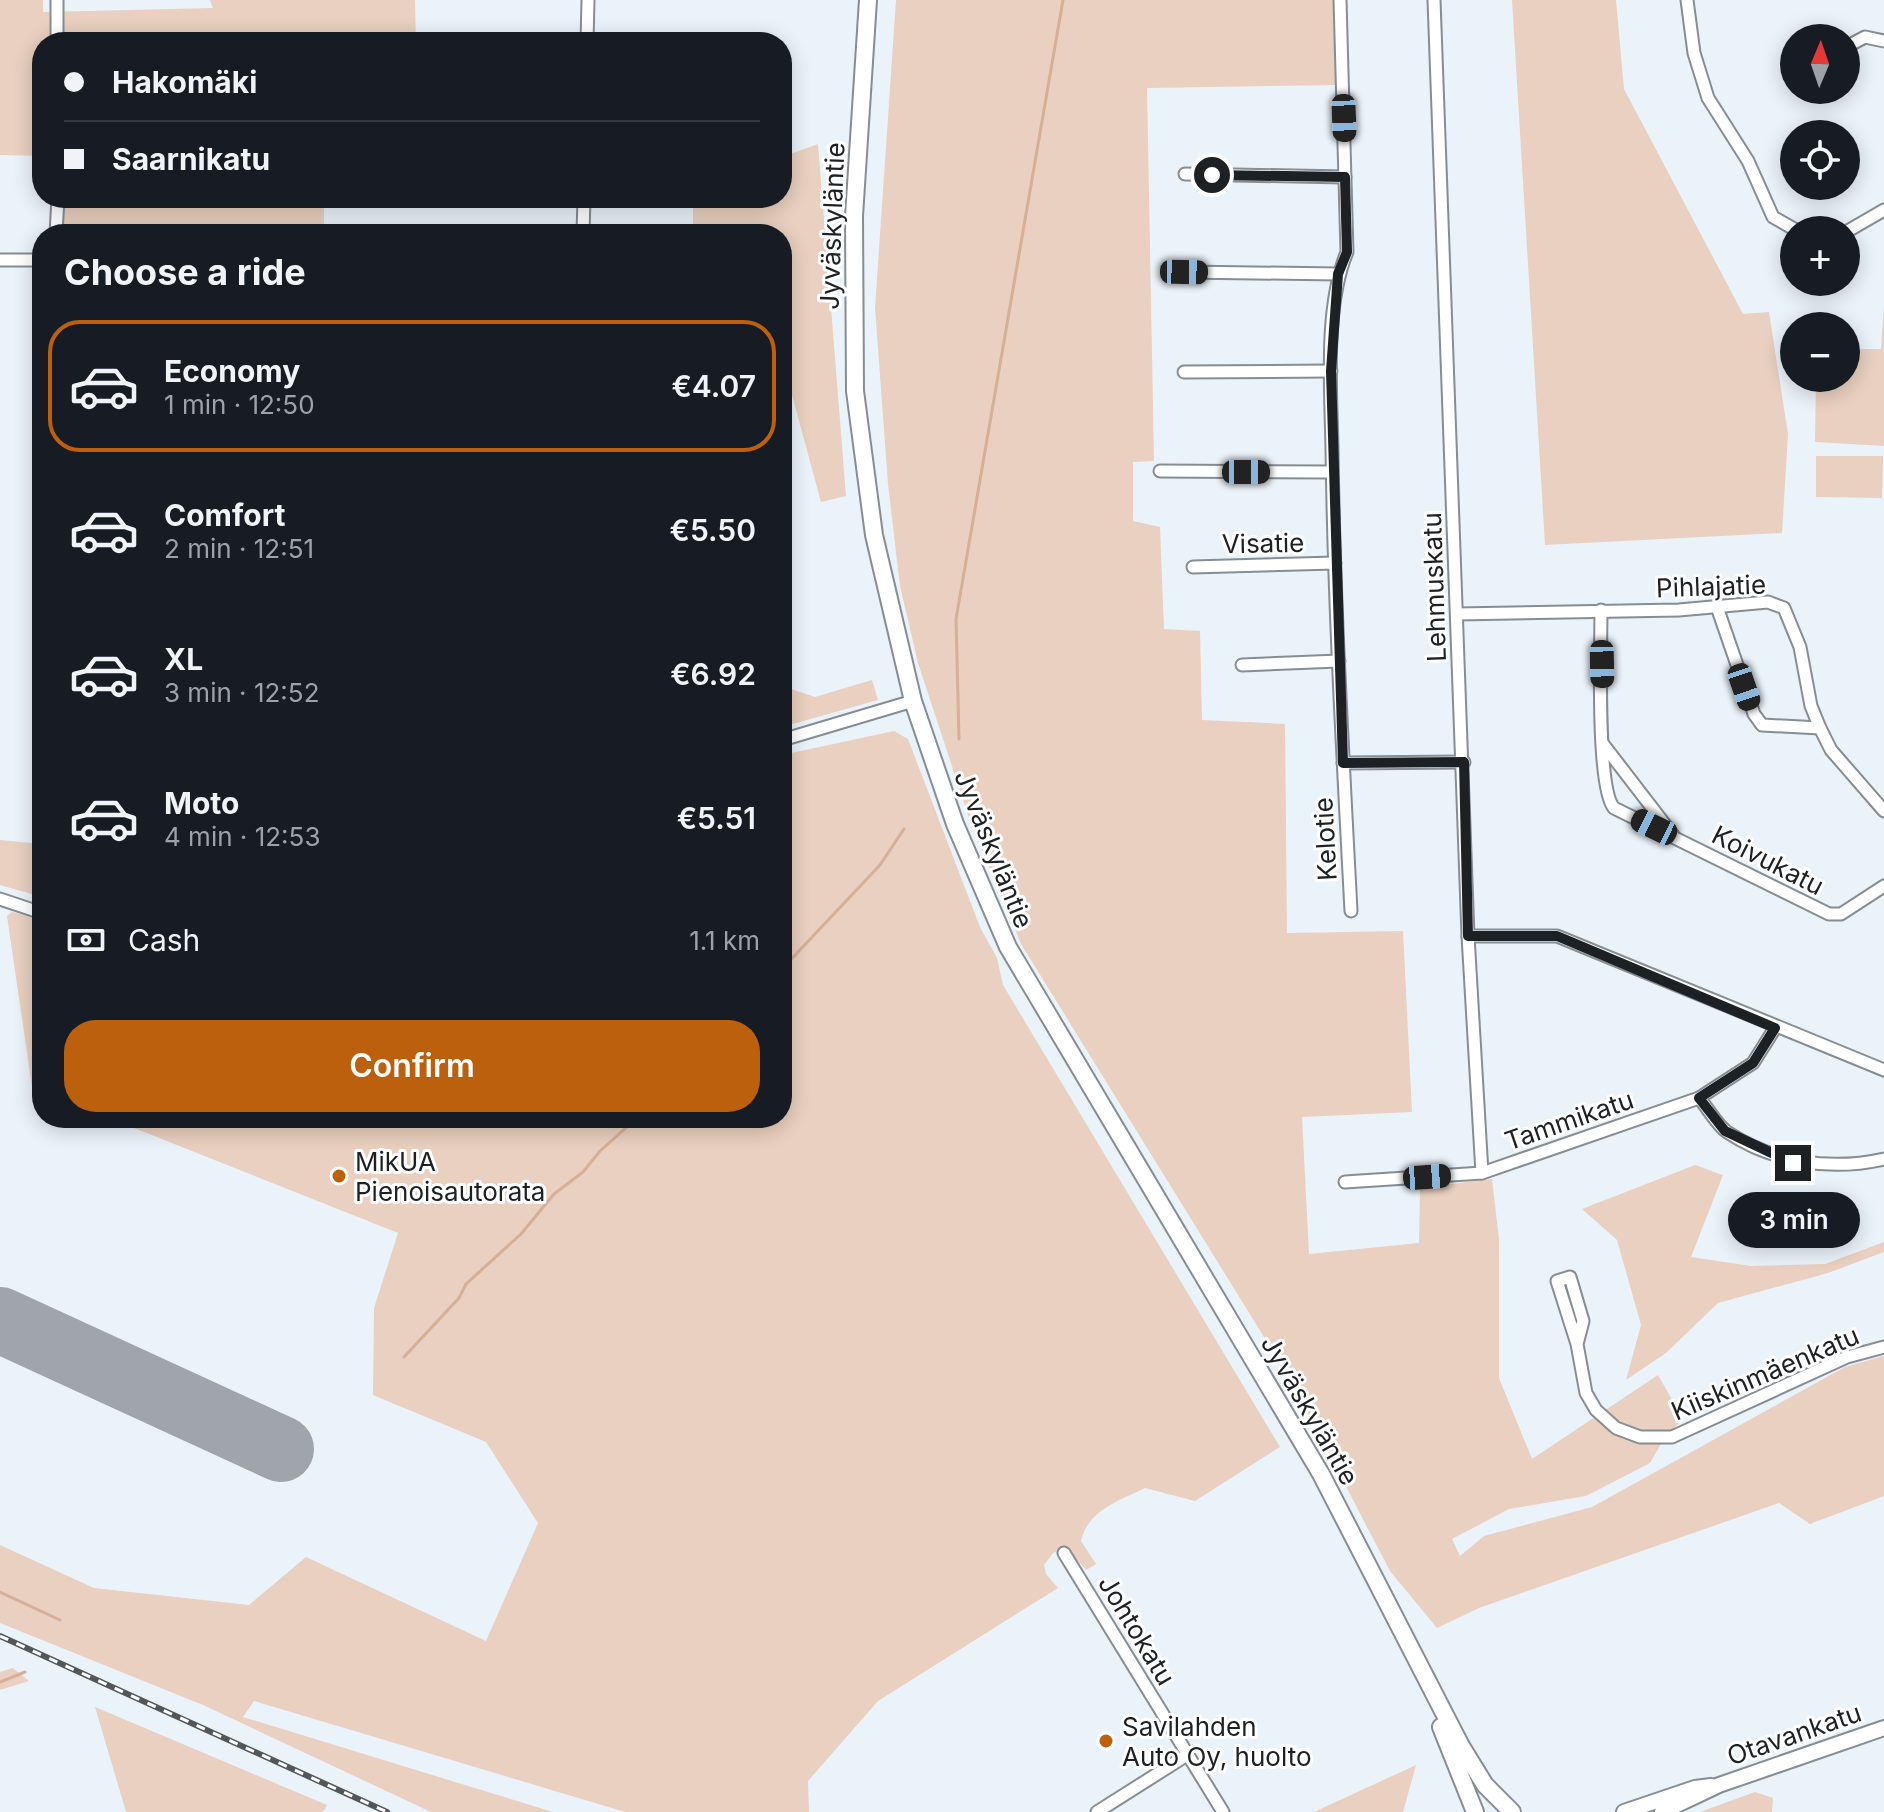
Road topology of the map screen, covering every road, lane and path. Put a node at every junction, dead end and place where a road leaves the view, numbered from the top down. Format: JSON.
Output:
{"nodes":[{"id":1,"x":57,"y":0,"type":"edge"},
{"id":2,"x":588,"y":0,"type":"edge"},
{"id":3,"x":868,"y":0,"type":"edge"},
{"id":4,"x":1340,"y":0,"type":"edge"},
{"id":5,"x":1434,"y":0,"type":"edge"},
{"id":6,"x":1687,"y":0,"type":"edge"},
{"id":7,"x":57,"y":32,"type":"edge"},
{"id":8,"x":587,"y":32,"type":"edge"},
{"id":9,"x":1860,"y":40,"type":"edge"},
{"id":10,"x":1884,"y":41,"type":"edge"},
{"id":11,"x":1185,"y":174,"type":"dead end"},
{"id":12,"x":1345,"y":177,"type":"junction"},
{"id":13,"x":1884,"y":210,"type":"edge"},
{"id":14,"x":1780,"y":221,"type":"edge"},
{"id":15,"x":1860,"y":224,"type":"edge"},
{"id":16,"x":0,"y":260,"type":"edge"},
{"id":17,"x":32,"y":260,"type":"edge"},
{"id":18,"x":1184,"y":272,"type":"dead end"},
{"id":19,"x":1338,"y":274,"type":"junction"},
{"id":20,"x":1331,"y":371,"type":"junction"},
{"id":21,"x":1184,"y":372,"type":"dead end"},
{"id":22,"x":1160,"y":471,"type":"dead end"},
{"id":23,"x":1332,"y":472,"type":"junction"},
{"id":24,"x":1335,"y":563,"type":"junction"},
{"id":25,"x":1193,"y":567,"type":"dead end"},
{"id":26,"x":1717,"y":607,"type":"junction"},
{"id":27,"x":1601,"y":610,"type":"junction"},
{"id":28,"x":1457,"y":614,"type":"junction"},
{"id":29,"x":1339,"y":661,"type":"junction"},
{"id":30,"x":1242,"y":665,"type":"dead end"},
{"id":31,"x":913,"y":701,"type":"junction"},
{"id":32,"x":1820,"y":728,"type":"junction"},
{"id":33,"x":792,"y":737,"type":"edge"},
{"id":34,"x":1603,"y":743,"type":"junction"},
{"id":35,"x":1464,"y":762,"type":"junction"},
{"id":36,"x":1343,"y":763,"type":"junction"},
{"id":37,"x":1884,"y":811,"type":"edge"},
{"id":38,"x":1674,"y":836,"type":"junction"},
{"id":39,"x":1884,"y":886,"type":"edge"},
{"id":40,"x":0,"y":899,"type":"edge"},
{"id":41,"x":32,"y":910,"type":"edge"},
{"id":42,"x":1351,"y":911,"type":"dead end"},
{"id":43,"x":1468,"y":936,"type":"junction"},
{"id":44,"x":1775,"y":1028,"type":"junction"},
{"id":45,"x":1884,"y":1070,"type":"edge"},
{"id":46,"x":1699,"y":1098,"type":"junction"},
{"id":47,"x":1884,"y":1159,"type":"edge"},
{"id":48,"x":1482,"y":1173,"type":"junction"},
{"id":49,"x":1345,"y":1182,"type":"dead end"},
{"id":50,"x":1577,"y":1344,"type":"junction"},
{"id":51,"x":1884,"y":1347,"type":"edge"},
{"id":52,"x":1064,"y":1553,"type":"dead end"},
{"id":53,"x":1397,"y":1623,"type":"junction"},
{"id":54,"x":1884,"y":1728,"type":"edge"},
{"id":55,"x":1187,"y":1755,"type":"junction"},
{"id":56,"x":1719,"y":1785,"type":"junction"},
{"id":57,"x":1097,"y":1812,"type":"edge"},
{"id":58,"x":1223,"y":1812,"type":"edge"},
{"id":59,"x":1475,"y":1812,"type":"edge"},
{"id":60,"x":1512,"y":1812,"type":"edge"},
{"id":61,"x":1624,"y":1812,"type":"edge"},
{"id":62,"x":1662,"y":1812,"type":"edge"}],
"edges":[{"from":1,"to":7,"type":"street"},
{"from":2,"to":8,"type":"street"},
{"from":3,"to":31,"type":"highway","name":"Jyväskyläntie"},
{"from":4,"to":12,"type":"street","name":"Kelotie"},
{"from":5,"to":28,"type":"street","name":"Lehmuskatu"},
{"from":6,"to":14,"type":"street"},
{"from":9,"to":10,"type":"street"},
{"from":11,"to":12,"type":"street"},
{"from":12,"to":19,"type":"street","name":"Kelotie"},
{"from":13,"to":15,"type":"street"},
{"from":16,"to":17,"type":"street"},
{"from":18,"to":19,"type":"street"},
{"from":19,"to":20,"type":"street","name":"Kelotie"},
{"from":20,"to":21,"type":"street"},
{"from":20,"to":23,"type":"street","name":"Kelotie"},
{"from":22,"to":23,"type":"street"},
{"from":23,"to":24,"type":"street","name":"Kelotie"},
{"from":24,"to":25,"type":"street","name":"Visatie"},
{"from":24,"to":29,"type":"street","name":"Kelotie"},
{"from":26,"to":27,"type":"street","name":"Pihlajatie"},
{"from":26,"to":32,"type":"street"},
{"from":26,"to":32,"type":"street","name":"Pihlajatie"},
{"from":27,"to":28,"type":"street","name":"Pihlajatie"},
{"from":27,"to":34,"type":"street","name":"Koivukatu"},
{"from":28,"to":35,"type":"street","name":"Lehmuskatu"},
{"from":29,"to":30,"type":"street"},
{"from":29,"to":36,"type":"street","name":"Kelotie"},
{"from":31,"to":33,"type":"street"},
{"from":31,"to":53,"type":"highway","name":"Jyväskyläntie"},
{"from":32,"to":37,"type":"street","name":"Pihlajatie"},
{"from":34,"to":38,"type":"street","name":"Koivukatu"},
{"from":34,"to":38,"type":"street","name":"Koivukatu"},
{"from":35,"to":36,"type":"street"},
{"from":35,"to":43,"type":"street","name":"Lehmuskatu"},
{"from":36,"to":42,"type":"street","name":"Kelotie"},
{"from":38,"to":39,"type":"street","name":"Koivukatu"},
{"from":40,"to":41,"type":"street"},
{"from":43,"to":44,"type":"street"},
{"from":43,"to":48,"type":"street","name":"Lehmuskatu"},
{"from":44,"to":45,"type":"street"},
{"from":44,"to":46,"type":"street","name":"Tammikatu"},
{"from":46,"to":47,"type":"street"},
{"from":46,"to":48,"type":"street","name":"Tammikatu"},
{"from":48,"to":49,"type":"street","name":"Tammikatu"},
{"from":50,"to":50,"type":"street","name":"Kiiskinmäenkatu"},
{"from":50,"to":51,"type":"street","name":"Kiiskinmäenkatu"},
{"from":52,"to":55,"type":"street","name":"Johtokatu"},
{"from":53,"to":59,"type":"highway","name":"Jyväskyläntie"},
{"from":53,"to":60,"type":"highway","name":"Jyväskyläntie"},
{"from":54,"to":56,"type":"main road","name":"Otavankatu"},
{"from":55,"to":57,"type":"street"},
{"from":55,"to":58,"type":"street","name":"Johtokatu"},
{"from":56,"to":61,"type":"main road","name":"Otavankatu"},
{"from":56,"to":62,"type":"main road","name":"Otavankatu"}]}
